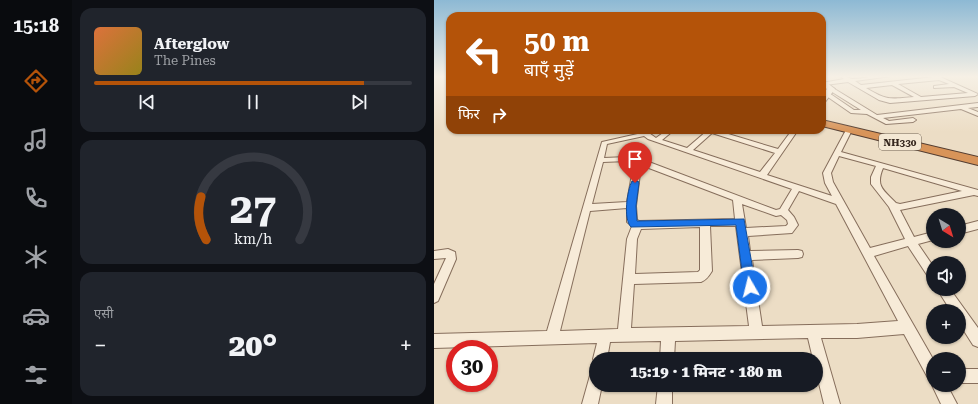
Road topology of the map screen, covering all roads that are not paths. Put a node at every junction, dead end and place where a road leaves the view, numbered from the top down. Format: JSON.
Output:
{"nodes":[{"id":1,"x":826,"y":95,"type":"edge"},
{"id":2,"x":874,"y":95,"type":"edge"},
{"id":3,"x":914,"y":95,"type":"edge"},
{"id":4,"x":966,"y":95,"type":"edge"},
{"id":5,"x":921,"y":99,"type":"junction"},
{"id":6,"x":978,"y":105,"type":"edge"},
{"id":7,"x":961,"y":107,"type":"junction"},
{"id":8,"x":978,"y":114,"type":"edge"},
{"id":9,"x":876,"y":116,"type":"junction"},
{"id":10,"x":913,"y":120,"type":"dead end"},
{"id":11,"x":826,"y":124,"type":"edge"},
{"id":12,"x":849,"y":130,"type":"junction"},
{"id":13,"x":637,"y":134,"type":"edge"},
{"id":14,"x":648,"y":134,"type":"edge"},
{"id":15,"x":665,"y":134,"type":"edge"},
{"id":16,"x":708,"y":134,"type":"edge"},
{"id":17,"x":721,"y":134,"type":"edge"},
{"id":18,"x":792,"y":134,"type":"edge"},
{"id":19,"x":657,"y":140,"type":"junction"},
{"id":20,"x":688,"y":151,"type":"junction"},
{"id":21,"x":780,"y":152,"type":"junction"},
{"id":22,"x":838,"y":153,"type":"junction"},
{"id":23,"x":599,"y":160,"type":"junction"},
{"id":24,"x":638,"y":160,"type":"junction"},
{"id":25,"x":978,"y":161,"type":"edge"},
{"id":26,"x":880,"y":165,"type":"junction"},
{"id":27,"x":762,"y":176,"type":"junction"},
{"id":28,"x":797,"y":188,"type":"junction"},
{"id":29,"x":976,"y":192,"type":"edge"},
{"id":30,"x":737,"y":199,"type":"junction"},
{"id":31,"x":840,"y":202,"type":"junction"},
{"id":32,"x":631,"y":206,"type":"junction"},
{"id":33,"x":893,"y":206,"type":"junction"},
{"id":34,"x":587,"y":208,"type":"junction"},
{"id":35,"x":783,"y":211,"type":"junction"},
{"id":36,"x":705,"y":223,"type":"junction"},
{"id":37,"x":638,"y":225,"type":"junction"},
{"id":38,"x":741,"y":227,"type":"junction"},
{"id":39,"x":976,"y":228,"type":"edge"},
{"id":40,"x":966,"y":229,"type":"edge"},
{"id":41,"x":926,"y":238,"type":"edge"},
{"id":42,"x":911,"y":242,"type":"junction"},
{"id":43,"x":868,"y":253,"type":"junction"},
{"id":44,"x":798,"y":254,"type":"dead end"},
{"id":45,"x":434,"y":255,"type":"edge"},
{"id":46,"x":746,"y":256,"type":"junction"},
{"id":47,"x":926,"y":264,"type":"edge"},
{"id":48,"x":630,"y":279,"type":"junction"},
{"id":49,"x":434,"y":298,"type":"edge"},
{"id":50,"x":973,"y":325,"type":"edge"},
{"id":51,"x":909,"y":327,"type":"junction"},
{"id":52,"x":813,"y":332,"type":"junction"},
{"id":53,"x":757,"y":333,"type":"junction"},
{"id":54,"x":668,"y":334,"type":"junction"},
{"id":55,"x":624,"y":335,"type":"junction"},
{"id":56,"x":605,"y":336,"type":"junction"},
{"id":57,"x":552,"y":337,"type":"junction"},
{"id":58,"x":978,"y":340,"type":"edge"},
{"id":59,"x":434,"y":341,"type":"edge"},
{"id":60,"x":602,"y":352,"type":"edge"},
{"id":61,"x":667,"y":352,"type":"edge"},
{"id":62,"x":926,"y":360,"type":"edge"},
{"id":63,"x":966,"y":376,"type":"edge"},
{"id":64,"x":978,"y":376,"type":"edge"},
{"id":65,"x":593,"y":392,"type":"edge"},
{"id":66,"x":665,"y":392,"type":"edge"},
{"id":67,"x":944,"y":392,"type":"edge"},
{"id":68,"x":590,"y":404,"type":"edge"},
{"id":69,"x":664,"y":404,"type":"edge"},
{"id":70,"x":832,"y":404,"type":"edge"},
{"id":71,"x":950,"y":404,"type":"edge"}],
"edges":[{"from":1,"to":9,"type":"street"},
{"from":2,"to":5,"type":"street"},
{"from":3,"to":5,"type":"street"},
{"from":4,"to":5,"type":"street"},
{"from":6,"to":7,"type":"street"},
{"from":7,"to":8,"type":"street"},
{"from":7,"to":9,"type":"street"},
{"from":9,"to":10,"type":"street"},
{"from":11,"to":12,"type":"highway","number":"NH330"},
{"from":12,"to":22,"type":"street"},
{"from":12,"to":25,"type":"highway","number":"NH330"},
{"from":13,"to":23,"type":"street"},
{"from":14,"to":19,"type":"street"},
{"from":15,"to":19,"type":"street"},
{"from":16,"to":20,"type":"street"},
{"from":17,"to":21,"type":"street"},
{"from":18,"to":21,"type":"street"},
{"from":19,"to":20,"type":"street"},
{"from":20,"to":27,"type":"street"},
{"from":21,"to":27,"type":"street"},
{"from":22,"to":26,"type":"street"},
{"from":22,"to":31,"type":"street"},
{"from":23,"to":24,"type":"street"},
{"from":23,"to":34,"type":"street"},
{"from":24,"to":30,"type":"street"},
{"from":24,"to":32,"type":"street"},
{"from":26,"to":29,"type":"street"},
{"from":26,"to":33,"type":"street"},
{"from":27,"to":28,"type":"street"},
{"from":28,"to":31,"type":"street"},
{"from":28,"to":35,"type":"street"},
{"from":29,"to":33,"type":"street"},
{"from":30,"to":35,"type":"street"},
{"from":30,"to":38,"type":"street"},
{"from":31,"to":43,"type":"street"},
{"from":32,"to":34,"type":"street"},
{"from":32,"to":37,"type":"street"},
{"from":33,"to":42,"type":"street"},
{"from":34,"to":57,"type":"street"},
{"from":35,"to":38,"type":"street"},
{"from":36,"to":37,"type":"street"},
{"from":36,"to":38,"type":"street"},
{"from":36,"to":48,"type":"street"},
{"from":37,"to":48,"type":"street"},
{"from":38,"to":46,"type":"street"},
{"from":39,"to":40,"type":"street"},
{"from":41,"to":42,"type":"street"},
{"from":42,"to":43,"type":"street"},
{"from":42,"to":47,"type":"street"},
{"from":43,"to":51,"type":"street"},
{"from":44,"to":46,"type":"street"},
{"from":45,"to":49,"type":"street"},
{"from":46,"to":53,"type":"street"},
{"from":48,"to":55,"type":"street"},
{"from":50,"to":58,"type":"street"},
{"from":51,"to":52,"type":"street"},
{"from":51,"to":62,"type":"street"},
{"from":52,"to":53,"type":"street"},
{"from":52,"to":70,"type":"street"},
{"from":53,"to":54,"type":"street"},
{"from":54,"to":55,"type":"street"},
{"from":54,"to":61,"type":"street"},
{"from":55,"to":56,"type":"street"},
{"from":56,"to":57,"type":"street"},
{"from":56,"to":60,"type":"street"},
{"from":57,"to":59,"type":"street"},
{"from":63,"to":64,"type":"street"},
{"from":65,"to":68,"type":"street"},
{"from":66,"to":69,"type":"street"},
{"from":67,"to":71,"type":"street"}]}
